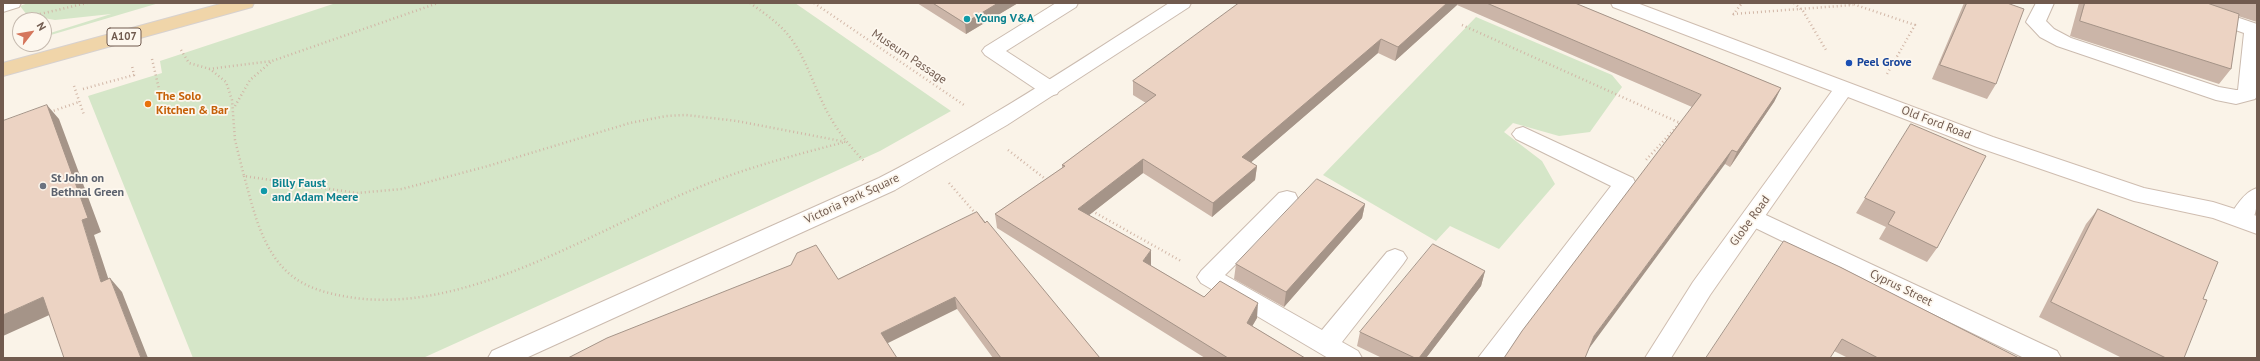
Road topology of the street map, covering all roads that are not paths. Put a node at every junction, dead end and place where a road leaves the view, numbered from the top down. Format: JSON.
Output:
{"nodes":[{"id":1,"x":12,"y":3,"type":"edge"},
{"id":2,"x":245,"y":3,"type":"edge"},
{"id":3,"x":1069,"y":3,"type":"edge"},
{"id":4,"x":1182,"y":3,"type":"edge"},
{"id":5,"x":1620,"y":3,"type":"edge"},
{"id":6,"x":2045,"y":3,"type":"edge"},
{"id":7,"x":2177,"y":3,"type":"edge"},
{"id":8,"x":3,"y":6,"type":"edge"},
{"id":9,"x":3,"y":70,"type":"edge"},
{"id":10,"x":1845,"y":87,"type":"junction"},
{"id":11,"x":1050,"y":89,"type":"junction"},
{"id":12,"x":1523,"y":134,"type":"dead end"},
{"id":13,"x":2257,"y":196,"type":"edge"},
{"id":14,"x":1287,"y":200,"type":"dead end"},
{"id":15,"x":1753,"y":217,"type":"junction"},
{"id":16,"x":2248,"y":222,"type":"edge"},
{"id":17,"x":1395,"y":258,"type":"dead end"},
{"id":18,"x":1325,"y":345,"type":"junction"},
{"id":19,"x":501,"y":358,"type":"edge"},
{"id":20,"x":1349,"y":358,"type":"edge"},
{"id":21,"x":1490,"y":358,"type":"edge"},
{"id":22,"x":1658,"y":358,"type":"edge"},
{"id":23,"x":2048,"y":358,"type":"edge"}],
"edges":[{"from":1,"to":8,"type":"street"},
{"from":2,"to":9,"type":"main road","number":"A107"},
{"from":3,"to":11,"type":"street"},
{"from":4,"to":11,"type":"street","name":"Victoria Park Square"},
{"from":5,"to":10,"type":"street","name":"Old Ford Road"},
{"from":6,"to":7,"type":"street"},
{"from":10,"to":15,"type":"street","name":"Globe Road"},
{"from":10,"to":16,"type":"street","name":"Old Ford Road"},
{"from":11,"to":19,"type":"street","name":"Victoria Park Square"},
{"from":12,"to":21,"type":"street"},
{"from":13,"to":16,"type":"street"},
{"from":14,"to":18,"type":"street"},
{"from":15,"to":22,"type":"street","name":"Globe Road"},
{"from":15,"to":23,"type":"street","name":"Cyprus Street"},
{"from":17,"to":18,"type":"street"},
{"from":18,"to":20,"type":"street"}]}
